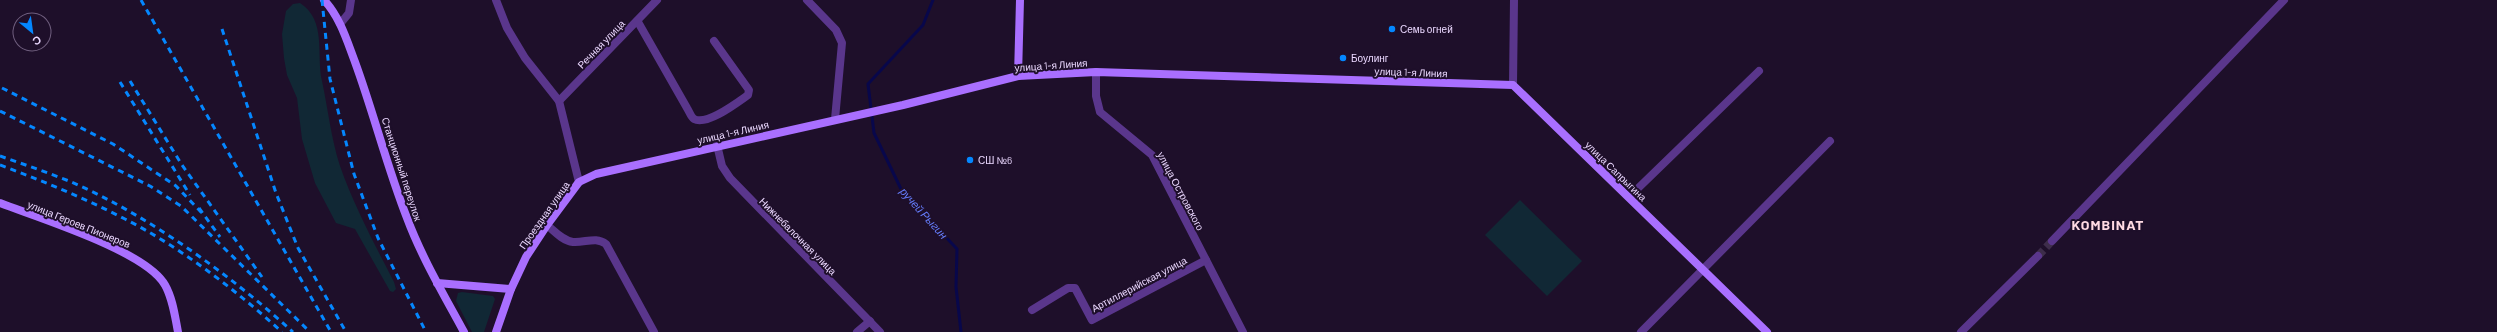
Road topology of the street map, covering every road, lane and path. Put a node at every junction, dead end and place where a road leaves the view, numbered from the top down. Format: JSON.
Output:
{"nodes":[{"id":1,"x":324,"y":0,"type":"edge"},
{"id":2,"x":351,"y":0,"type":"edge"},
{"id":3,"x":496,"y":0,"type":"edge"},
{"id":4,"x":656,"y":0,"type":"edge"},
{"id":5,"x":807,"y":0,"type":"edge"},
{"id":6,"x":1020,"y":0,"type":"edge"},
{"id":7,"x":1514,"y":0,"type":"edge"},
{"id":8,"x":2284,"y":0,"type":"edge"},
{"id":9,"x":638,"y":22,"type":"junction"},
{"id":10,"x":340,"y":24,"type":"junction"},
{"id":11,"x":714,"y":41,"type":"dead end"},
{"id":12,"x":1759,"y":71,"type":"dead end"},
{"id":13,"x":1096,"y":72,"type":"junction"},
{"id":14,"x":1018,"y":76,"type":"junction"},
{"id":15,"x":1513,"y":85,"type":"junction"},
{"id":16,"x":559,"y":101,"type":"junction"},
{"id":17,"x":835,"y":119,"type":"junction"},
{"id":18,"x":1830,"y":141,"type":"dead end"},
{"id":19,"x":717,"y":145,"type":"junction"},
{"id":20,"x":579,"y":182,"type":"junction"},
{"id":21,"x":1628,"y":197,"type":"junction"},
{"id":22,"x":0,"y":203,"type":"edge"},
{"id":23,"x":547,"y":225,"type":"junction"},
{"id":24,"x":2052,"y":242,"type":"tunnel mouth"},
{"id":25,"x":2038,"y":256,"type":"tunnel mouth"},
{"id":26,"x":1206,"y":260,"type":"junction"},
{"id":27,"x":1703,"y":269,"type":"junction"},
{"id":28,"x":437,"y":282,"type":"junction"},
{"id":29,"x":512,"y":289,"type":"junction"},
{"id":30,"x":1032,"y":310,"type":"dead end"},
{"id":31,"x":870,"y":321,"type":"junction"},
{"id":32,"x":178,"y":332,"type":"edge"},
{"id":33,"x":464,"y":332,"type":"edge"},
{"id":34,"x":496,"y":332,"type":"edge"},
{"id":35,"x":654,"y":332,"type":"edge"},
{"id":36,"x":857,"y":332,"type":"edge"},
{"id":37,"x":880,"y":332,"type":"edge"},
{"id":38,"x":1243,"y":332,"type":"edge"},
{"id":39,"x":1641,"y":332,"type":"edge"},
{"id":40,"x":1767,"y":332,"type":"edge"},
{"id":41,"x":1962,"y":332,"type":"edge"}],
"edges":[{"from":1,"to":10,"type":"street","name":"Станционный переулок"},
{"from":2,"to":10,"type":"street"},
{"from":3,"to":16,"type":"street","name":"Проездная улица"},
{"from":4,"to":9,"type":"street","name":"Речная улица"},
{"from":5,"to":17,"type":"street"},
{"from":6,"to":14,"type":"street"},
{"from":7,"to":15,"type":"street"},
{"from":8,"to":24,"type":"street"},
{"from":9,"to":11,"type":"street"},
{"from":9,"to":16,"type":"street","name":"Речная улица"},
{"from":10,"to":28,"type":"street","name":"Станционный переулок"},
{"from":12,"to":21,"type":"street"},
{"from":13,"to":14,"type":"street","name":"улица 1-я Линия"},
{"from":13,"to":15,"type":"street","name":"улица 1-я Линия"},
{"from":13,"to":26,"type":"street","name":"улица Островского"},
{"from":14,"to":17,"type":"street","name":"улица 1-я Линия"},
{"from":15,"to":21,"type":"street","name":"улица Сапрыгина"},
{"from":16,"to":20,"type":"street","name":"Проездная улица"},
{"from":17,"to":19,"type":"street","name":"улица 1-я Линия"},
{"from":18,"to":27,"type":"street"},
{"from":19,"to":20,"type":"street","name":"улица 1-я Линия"},
{"from":19,"to":31,"type":"street","name":"Нижнебалочная улица"},
{"from":20,"to":23,"type":"street","name":"Проездная улица"},
{"from":21,"to":27,"type":"street","name":"улица Сапрыгина"},
{"from":22,"to":32,"type":"street","name":"улица Героев Пионеров"},
{"from":23,"to":29,"type":"street","name":"Проездная улица"},
{"from":23,"to":35,"type":"street"},
{"from":25,"to":41,"type":"street"},
{"from":26,"to":30,"type":"street","name":"Артиллерийская улица"},
{"from":26,"to":38,"type":"street","name":"улица Островского"},
{"from":27,"to":39,"type":"street"},
{"from":27,"to":40,"type":"street","name":"улица Сапрыгина"},
{"from":28,"to":29,"type":"street"},
{"from":28,"to":33,"type":"street","name":"Станционный переулок"},
{"from":29,"to":34,"type":"street","name":"Проездная улица"},
{"from":31,"to":36,"type":"street"},
{"from":31,"to":37,"type":"street","name":"Нижнебалочная улица"}]}
